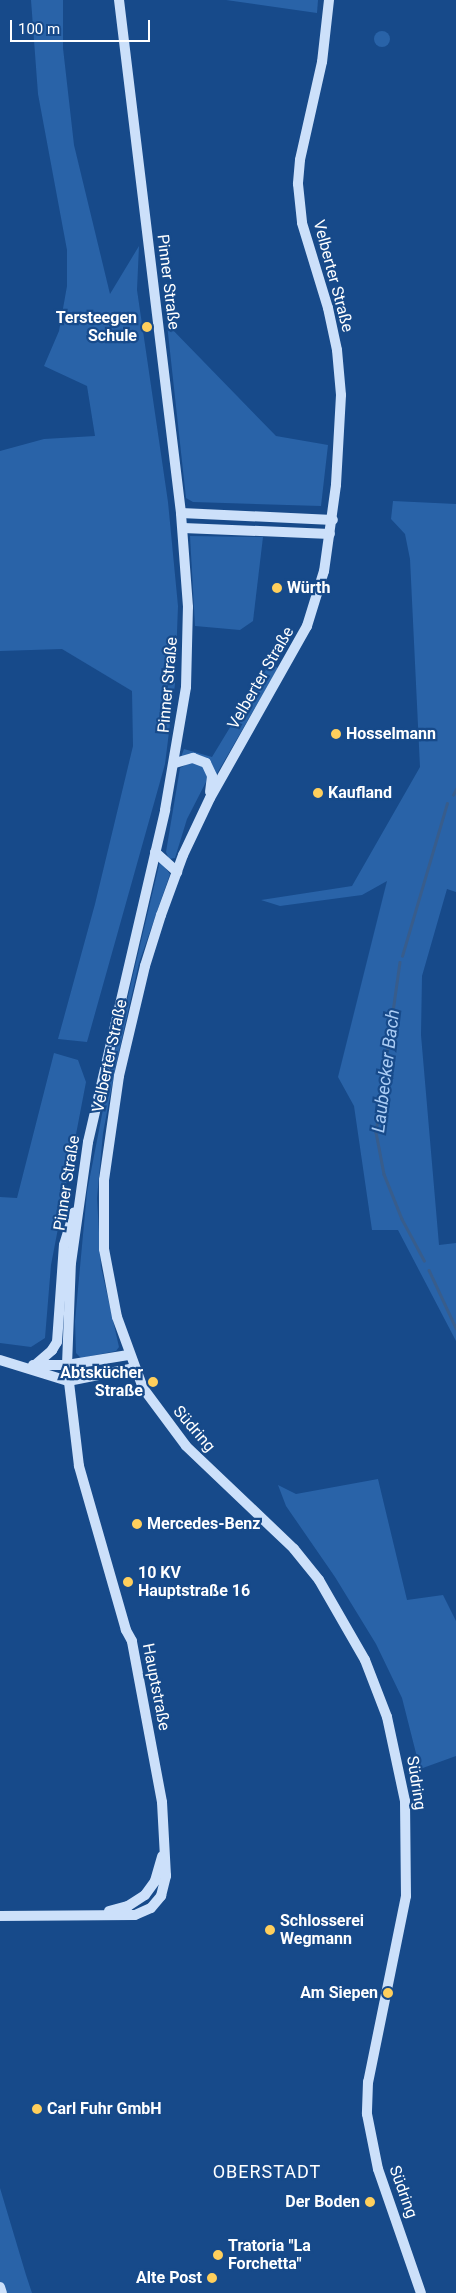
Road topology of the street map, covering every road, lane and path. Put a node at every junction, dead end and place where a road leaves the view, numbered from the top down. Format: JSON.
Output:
{"nodes":[{"id":1,"x":119,"y":0,"type":"edge"},
{"id":2,"x":329,"y":0,"type":"edge"},
{"id":3,"x":181,"y":513,"type":"junction"},
{"id":4,"x":333,"y":520,"type":"junction"},
{"id":5,"x":182,"y":528,"type":"junction"},
{"id":6,"x":330,"y":534,"type":"junction"},
{"id":7,"x":175,"y":763,"type":"junction"},
{"id":8,"x":210,"y":798,"type":"junction"},
{"id":9,"x":155,"y":852,"type":"junction"},
{"id":10,"x":176,"y":872,"type":"junction"},
{"id":11,"x":78,"y":1202,"type":"junction"},
{"id":12,"x":128,"y":1355,"type":"junction"},
{"id":13,"x":0,"y":1360,"type":"edge"},
{"id":14,"x":19,"y":1365,"type":"junction"},
{"id":15,"x":35,"y":1365,"type":"junction"},
{"id":16,"x":67,"y":1365,"type":"junction"},
{"id":17,"x":134,"y":1368,"type":"junction"},
{"id":18,"x":68,"y":1381,"type":"junction"},
{"id":19,"x":165,"y":1843,"type":"junction"},
{"id":20,"x":98,"y":1914,"type":"junction"},
{"id":21,"x":0,"y":1916,"type":"edge"},
{"id":22,"x":0,"y":2287,"type":"edge"},
{"id":23,"x":2,"y":2293,"type":"edge"},
{"id":24,"x":421,"y":2293,"type":"edge"}],
"edges":[{"from":1,"to":3,"type":"street","name":"Pinner Straße"},
{"from":2,"to":4,"type":"street","name":"Velberter Straße"},
{"from":3,"to":4,"type":"street"},
{"from":3,"to":5,"type":"street","name":"Pinner Straße"},
{"from":4,"to":6,"type":"street","name":"Velberter Straße"},
{"from":5,"to":6,"type":"street"},
{"from":5,"to":7,"type":"street","name":"Pinner Straße"},
{"from":6,"to":8,"type":"street","name":"Velberter Straße"},
{"from":7,"to":8,"type":"street"},
{"from":7,"to":9,"type":"street","name":"Pinner Straße"},
{"from":8,"to":10,"type":"street","name":"Velberter Straße"},
{"from":9,"to":10,"type":"street"},
{"from":9,"to":11,"type":"street","name":"Pinner Straße"},
{"from":10,"to":12,"type":"street","name":"Velberter Straße"},
{"from":11,"to":15,"type":"street"},
{"from":11,"to":16,"type":"street","name":"Pinner Straße"},
{"from":12,"to":16,"type":"street"},
{"from":12,"to":17,"type":"street","name":"Südring"},
{"from":13,"to":14,"type":"street"},
{"from":14,"to":15,"type":"street"},
{"from":14,"to":18,"type":"street"},
{"from":15,"to":16,"type":"street"},
{"from":16,"to":18,"type":"street","name":"Hauptstraße"},
{"from":17,"to":18,"type":"street"},
{"from":17,"to":24,"type":"street","name":"Südring"},
{"from":18,"to":19,"type":"street","name":"Hauptstraße"},
{"from":19,"to":20,"type":"street","name":"Hauptstraße"},
{"from":19,"to":20,"type":"street","name":"Hauptstraße"},
{"from":20,"to":21,"type":"street"},
{"from":22,"to":23,"type":"street"}]}
